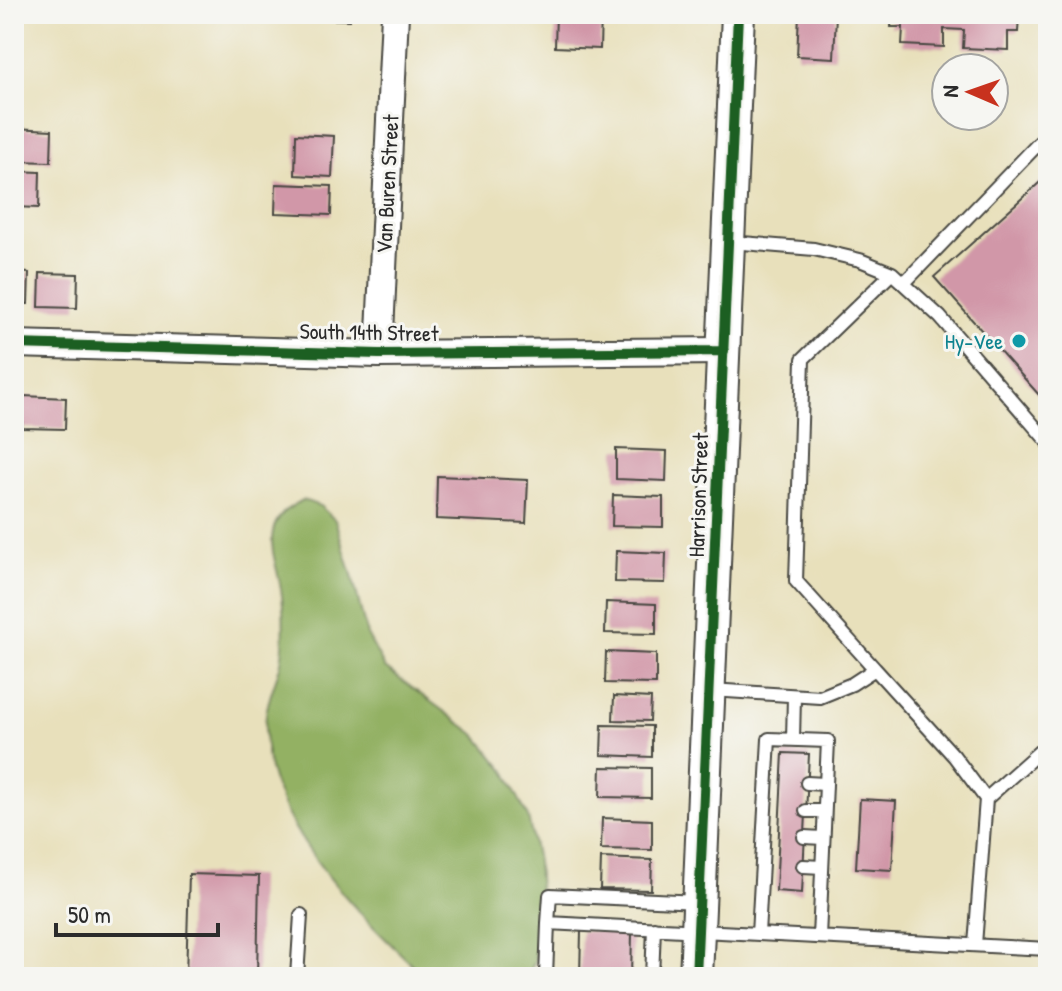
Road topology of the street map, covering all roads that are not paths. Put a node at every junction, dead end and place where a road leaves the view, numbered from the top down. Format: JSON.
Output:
{"nodes":[{"id":1,"x":395,"y":14,"type":"edge"},
{"id":2,"x":738,"y":14,"type":"edge"},
{"id":3,"x":1040,"y":142,"type":"dead end"},
{"id":4,"x":727,"y":241,"type":"junction"},
{"id":5,"x":892,"y":273,"type":"junction"},
{"id":6,"x":905,"y":282,"type":"junction"},
{"id":7,"x":14,"y":344,"type":"edge"},
{"id":8,"x":724,"y":351,"type":"junction"},
{"id":9,"x":379,"y":354,"type":"junction"},
{"id":10,"x":1048,"y":442,"type":"edge"},
{"id":11,"x":875,"y":669,"type":"junction"},
{"id":12,"x":710,"y":690,"type":"junction"},
{"id":13,"x":794,"y":696,"type":"junction"},
{"id":14,"x":793,"y":740,"type":"junction"},
{"id":15,"x":1048,"y":744,"type":"edge"},
{"id":16,"x":767,"y":782,"type":"junction"},
{"id":17,"x":781,"y":782,"type":"dead end"},
{"id":18,"x":807,"y":783,"type":"dead end"},
{"id":19,"x":825,"y":784,"type":"junction"},
{"id":20,"x":986,"y":799,"type":"junction"},
{"id":21,"x":765,"y":809,"type":"junction"},
{"id":22,"x":780,"y":809,"type":"dead end"},
{"id":23,"x":806,"y":811,"type":"dead end"},
{"id":24,"x":824,"y":811,"type":"junction"},
{"id":25,"x":763,"y":835,"type":"junction"},
{"id":26,"x":778,"y":836,"type":"dead end"},
{"id":27,"x":804,"y":837,"type":"dead end"},
{"id":28,"x":823,"y":838,"type":"junction"},
{"id":29,"x":762,"y":865,"type":"junction"},
{"id":30,"x":777,"y":865,"type":"dead end"},
{"id":31,"x":803,"y":866,"type":"dead end"},
{"id":32,"x":822,"y":867,"type":"junction"},
{"id":33,"x":301,"y":915,"type":"dead end"},
{"id":34,"x":699,"y":916,"type":"junction"},
{"id":35,"x":548,"y":923,"type":"junction"},
{"id":36,"x":654,"y":928,"type":"junction"},
{"id":37,"x":758,"y":934,"type":"junction"},
{"id":38,"x":819,"y":937,"type":"junction"},
{"id":39,"x":975,"y":945,"type":"junction"},
{"id":40,"x":1048,"y":949,"type":"edge"},
{"id":41,"x":297,"y":977,"type":"edge"},
{"id":42,"x":546,"y":977,"type":"edge"},
{"id":43,"x":652,"y":977,"type":"edge"},
{"id":44,"x":696,"y":977,"type":"edge"}],
"edges":[{"from":1,"to":9,"type":"street","name":"Van Buren Street"},
{"from":2,"to":4,"type":"street","name":"Harrison Street"},
{"from":3,"to":6,"type":"lane"},
{"from":4,"to":5,"type":"lane"},
{"from":4,"to":8,"type":"street","name":"Harrison Street"},
{"from":5,"to":6,"type":"lane"},
{"from":5,"to":11,"type":"lane"},
{"from":6,"to":10,"type":"lane"},
{"from":7,"to":9,"type":"street","name":"South 14th Street"},
{"from":8,"to":9,"type":"street","name":"South 14th Street"},
{"from":8,"to":12,"type":"street","name":"Harrison Street"},
{"from":11,"to":13,"type":"lane"},
{"from":11,"to":20,"type":"lane"},
{"from":12,"to":13,"type":"lane"},
{"from":12,"to":34,"type":"street","name":"Harrison Street"},
{"from":13,"to":14,"type":"lane"},
{"from":14,"to":16,"type":"lane"},
{"from":14,"to":19,"type":"lane"},
{"from":15,"to":20,"type":"lane"},
{"from":16,"to":17,"type":"lane"},
{"from":16,"to":21,"type":"lane"},
{"from":18,"to":19,"type":"lane"},
{"from":19,"to":24,"type":"lane"},
{"from":20,"to":39,"type":"lane"},
{"from":21,"to":22,"type":"lane"},
{"from":21,"to":25,"type":"lane"},
{"from":23,"to":24,"type":"lane"},
{"from":24,"to":28,"type":"lane"},
{"from":25,"to":26,"type":"lane"},
{"from":25,"to":29,"type":"lane"},
{"from":27,"to":28,"type":"lane"},
{"from":28,"to":32,"type":"lane"},
{"from":29,"to":30,"type":"lane"},
{"from":29,"to":37,"type":"lane"},
{"from":31,"to":32,"type":"lane"},
{"from":32,"to":38,"type":"lane"},
{"from":33,"to":41,"type":"lane"},
{"from":34,"to":35,"type":"lane"},
{"from":34,"to":36,"type":"lane"},
{"from":34,"to":37,"type":"lane"},
{"from":34,"to":44,"type":"street","name":"Harrison Street"},
{"from":35,"to":36,"type":"lane"},
{"from":35,"to":42,"type":"lane"},
{"from":36,"to":43,"type":"lane"},
{"from":37,"to":38,"type":"lane"},
{"from":38,"to":39,"type":"lane"},
{"from":39,"to":40,"type":"lane"}]}
